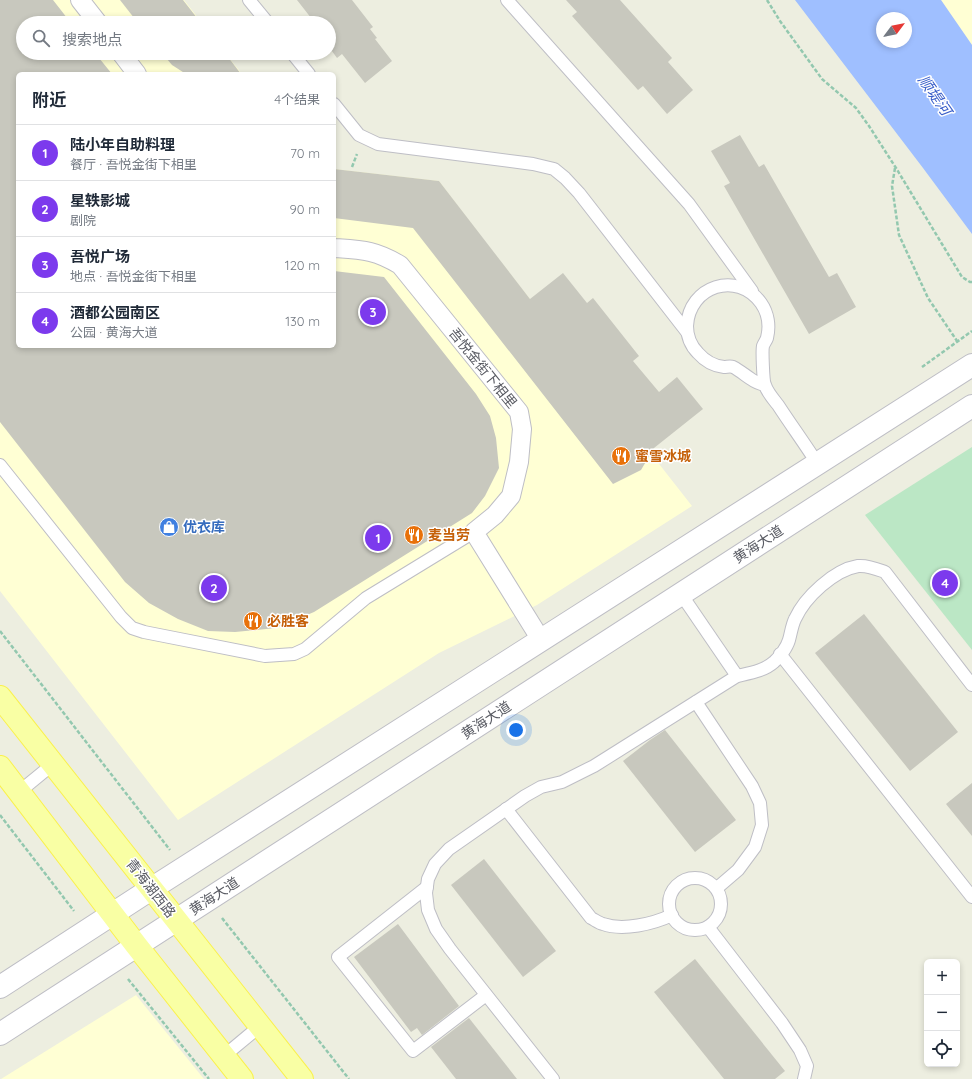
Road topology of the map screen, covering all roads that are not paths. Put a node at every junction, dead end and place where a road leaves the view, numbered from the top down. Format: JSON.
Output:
{"nodes":[{"id":1,"x":80,"y":0,"type":"edge"},
{"id":2,"x":249,"y":0,"type":"edge"},
{"id":3,"x":507,"y":0,"type":"edge"},
{"id":4,"x":93,"y":16,"type":"edge"},
{"id":5,"x":262,"y":16,"type":"edge"},
{"id":6,"x":127,"y":60,"type":"edge"},
{"id":7,"x":298,"y":60,"type":"edge"},
{"id":8,"x":136,"y":72,"type":"edge"},
{"id":9,"x":308,"y":72,"type":"edge"},
{"id":10,"x":336,"y":106,"type":"edge"},
{"id":11,"x":336,"y":248,"type":"edge"},
{"id":12,"x":755,"y":296,"type":"junction"},
{"id":13,"x":687,"y":332,"type":"junction"},
{"id":14,"x":972,"y":365,"type":"edge"},
{"id":15,"x":765,"y":386,"type":"junction"},
{"id":16,"x":972,"y":406,"type":"edge"},
{"id":17,"x":818,"y":463,"type":"junction"},
{"id":18,"x":0,"y":465,"type":"edge"},
{"id":19,"x":474,"y":532,"type":"junction"},
{"id":20,"x":681,"y":594,"type":"junction"},
{"id":21,"x":541,"y":640,"type":"junction"},
{"id":22,"x":780,"y":654,"type":"junction"},
{"id":23,"x":737,"y":676,"type":"junction"},
{"id":24,"x":972,"y":685,"type":"edge"},
{"id":25,"x":0,"y":697,"type":"edge"},
{"id":26,"x":696,"y":702,"type":"junction"},
{"id":27,"x":53,"y":764,"type":"junction"},
{"id":28,"x":0,"y":767,"type":"edge"},
{"id":29,"x":19,"y":792,"type":"junction"},
{"id":30,"x":506,"y":809,"type":"junction"},
{"id":31,"x":427,"y":887,"type":"junction"},
{"id":32,"x":717,"y":888,"type":"junction"},
{"id":33,"x":151,"y":889,"type":"junction"},
{"id":34,"x":972,"y":897,"type":"edge"},
{"id":35,"x":113,"y":914,"type":"junction"},
{"id":36,"x":672,"y":915,"type":"junction"},
{"id":37,"x":176,"y":920,"type":"junction"},
{"id":38,"x":708,"y":927,"type":"junction"},
{"id":39,"x":136,"y":945,"type":"junction"},
{"id":40,"x":0,"y":987,"type":"edge"},
{"id":41,"x":486,"y":995,"type":"junction"},
{"id":42,"x":260,"y":1026,"type":"junction"},
{"id":43,"x":0,"y":1034,"type":"edge"},
{"id":44,"x":224,"y":1056,"type":"junction"},
{"id":45,"x":242,"y":1079,"type":"edge"},
{"id":46,"x":302,"y":1079,"type":"edge"},
{"id":47,"x":553,"y":1079,"type":"edge"},
{"id":48,"x":804,"y":1079,"type":"edge"}],
"edges":[{"from":1,"to":4,"type":"street"},
{"from":2,"to":5,"type":"lane"},
{"from":3,"to":12,"type":"lane"},
{"from":6,"to":8,"type":"street"},
{"from":7,"to":9,"type":"lane"},
{"from":10,"to":13,"type":"lane"},
{"from":11,"to":19,"type":"street","name":"吾悦金街下相里"},
{"from":12,"to":13,"type":"lane"},
{"from":12,"to":15,"type":"lane"},
{"from":13,"to":15,"type":"lane"},
{"from":14,"to":17,"type":"street"},
{"from":15,"to":17,"type":"lane"},
{"from":16,"to":20,"type":"street","name":"黄海大道"},
{"from":17,"to":21,"type":"street"},
{"from":18,"to":19,"type":"lane"},
{"from":19,"to":21,"type":"street"},
{"from":20,"to":23,"type":"lane"},
{"from":20,"to":37,"type":"street","name":"黄海大道"},
{"from":21,"to":33,"type":"street"},
{"from":22,"to":23,"type":"lane"},
{"from":22,"to":24,"type":"lane"},
{"from":22,"to":34,"type":"lane"},
{"from":23,"to":26,"type":"lane"},
{"from":25,"to":27,"type":"main road","name":"青海湖西路"},
{"from":26,"to":30,"type":"lane"},
{"from":26,"to":32,"type":"lane"},
{"from":27,"to":29,"type":"lane"},
{"from":27,"to":33,"type":"main road","name":"青海湖西路"},
{"from":28,"to":29,"type":"main road"},
{"from":29,"to":35,"type":"main road"},
{"from":30,"to":31,"type":"lane"},
{"from":30,"to":36,"type":"lane"},
{"from":31,"to":41,"type":"lane"},
{"from":31,"to":41,"type":"lane"},
{"from":32,"to":36,"type":"lane"},
{"from":32,"to":38,"type":"lane"},
{"from":33,"to":35,"type":"street"},
{"from":33,"to":37,"type":"main road","name":"青海湖西路"},
{"from":35,"to":39,"type":"main road"},
{"from":35,"to":40,"type":"street"},
{"from":36,"to":38,"type":"lane"},
{"from":37,"to":39,"type":"street","name":"黄海大道"},
{"from":37,"to":42,"type":"main road","name":"青海湖西路"},
{"from":38,"to":48,"type":"lane"},
{"from":39,"to":43,"type":"street","name":"黄海大道"},
{"from":39,"to":44,"type":"main road"},
{"from":41,"to":47,"type":"lane"},
{"from":42,"to":44,"type":"lane"},
{"from":42,"to":46,"type":"main road","name":"青海湖西路"},
{"from":44,"to":45,"type":"main road"}]}
